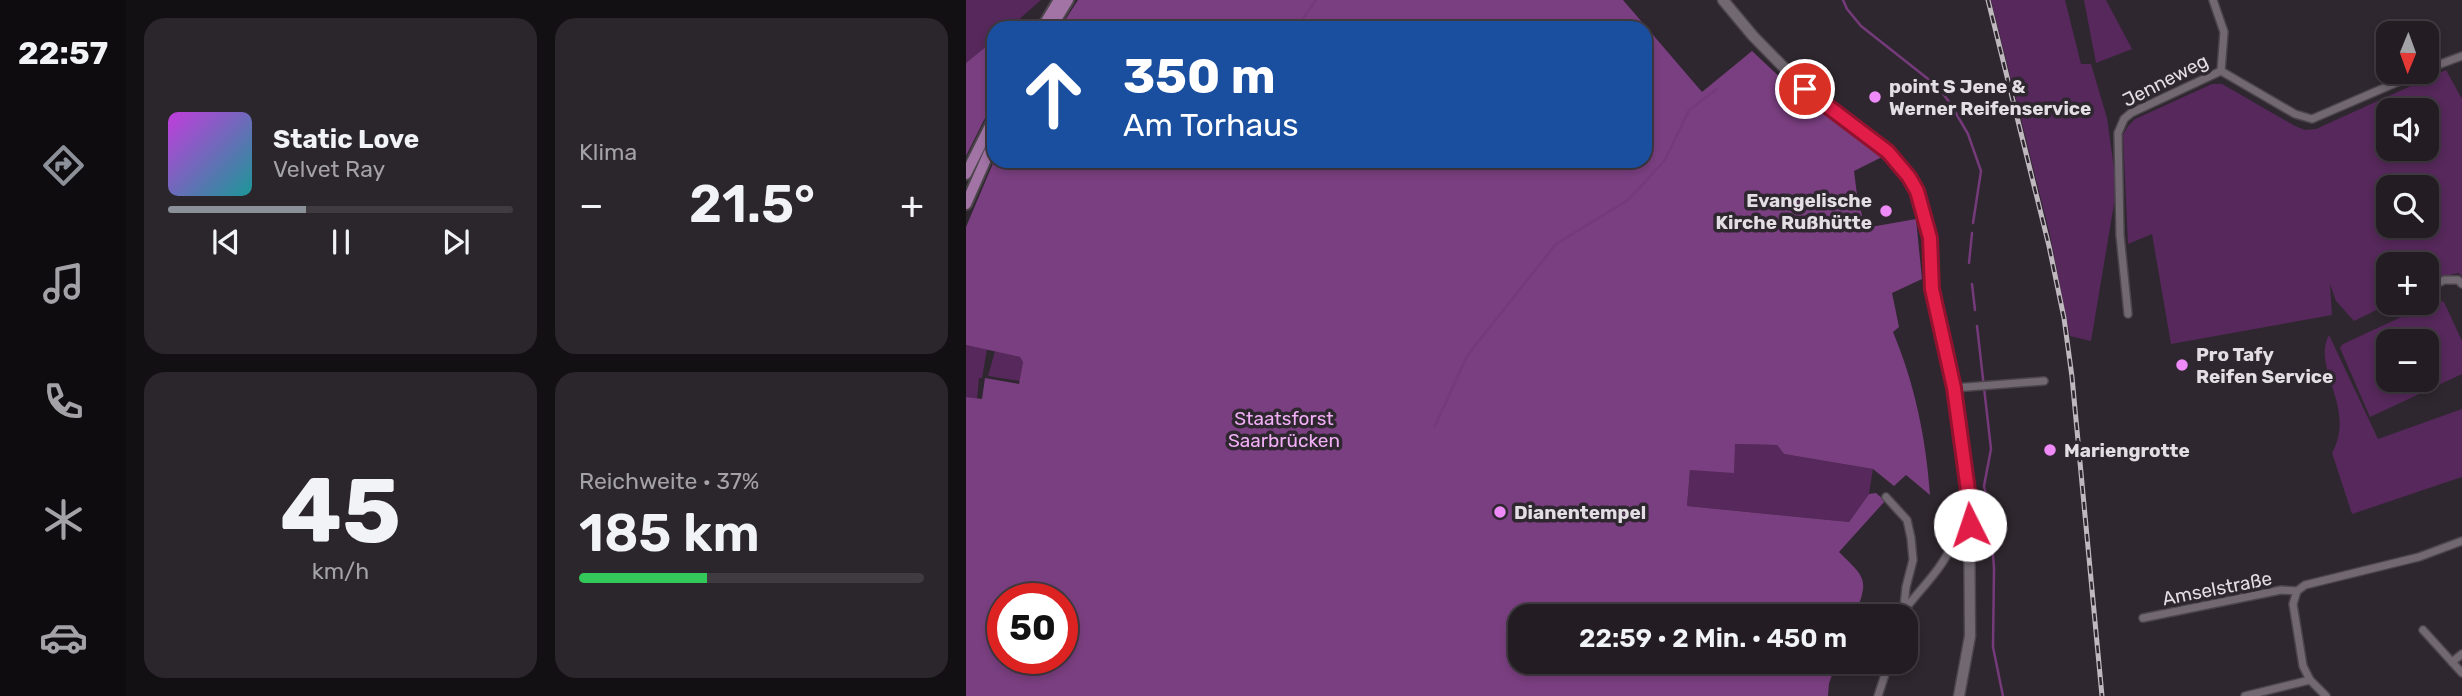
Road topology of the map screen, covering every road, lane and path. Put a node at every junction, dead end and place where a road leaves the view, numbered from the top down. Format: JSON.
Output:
{"nodes":[{"id":1,"x":1059,"y":0,"type":"edge"},
{"id":2,"x":1068,"y":0,"type":"edge"},
{"id":3,"x":1723,"y":0,"type":"edge"},
{"id":4,"x":2213,"y":0,"type":"edge"},
{"id":5,"x":1046,"y":21,"type":"edge"},
{"id":6,"x":1055,"y":21,"type":"edge"},
{"id":7,"x":2462,"y":56,"type":"edge"},
{"id":8,"x":2440,"y":64,"type":"edge"},
{"id":9,"x":2221,"y":71,"type":"junction"},
{"id":10,"x":2393,"y":84,"type":"edge"},
{"id":11,"x":987,"y":132,"type":"edge"},
{"id":12,"x":987,"y":157,"type":"edge"},
{"id":13,"x":966,"y":174,"type":"edge"},
{"id":14,"x":966,"y":204,"type":"edge"},
{"id":15,"x":2439,"y":283,"type":"edge"},
{"id":16,"x":2462,"y":284,"type":"edge"},
{"id":17,"x":2128,"y":314,"type":"dead end"},
{"id":18,"x":2044,"y":381,"type":"dead end"},
{"id":19,"x":1954,"y":388,"type":"junction"},
{"id":20,"x":1886,"y":496,"type":"dead end"},
{"id":21,"x":1970,"y":511,"type":"junction"},
{"id":22,"x":2462,"y":541,"type":"edge"},
{"id":23,"x":2297,"y":591,"type":"junction"},
{"id":24,"x":1905,"y":604,"type":"edge"},
{"id":25,"x":1911,"y":604,"type":"edge"},
{"id":26,"x":2143,"y":618,"type":"dead end"},
{"id":27,"x":2423,"y":630,"type":"dead end"},
{"id":28,"x":2462,"y":654,"type":"edge"},
{"id":29,"x":2452,"y":662,"type":"junction"},
{"id":30,"x":2462,"y":673,"type":"edge"},
{"id":31,"x":1885,"y":674,"type":"edge"},
{"id":32,"x":2311,"y":680,"type":"junction"},
{"id":33,"x":1878,"y":696,"type":"edge"},
{"id":34,"x":1959,"y":696,"type":"edge"},
{"id":35,"x":2245,"y":696,"type":"edge"},
{"id":36,"x":2326,"y":696,"type":"edge"}],
"edges":[{"from":1,"to":5,"type":"main road"},
{"from":2,"to":6,"type":"main road"},
{"from":3,"to":19,"type":"main road"},
{"from":4,"to":9,"type":"street","name":"Jenneweg"},
{"from":7,"to":8,"type":"street"},
{"from":9,"to":10,"type":"street"},
{"from":9,"to":17,"type":"street","name":"Jenneweg"},
{"from":11,"to":13,"type":"main road"},
{"from":12,"to":14,"type":"main road"},
{"from":15,"to":16,"type":"street"},
{"from":18,"to":19,"type":"street"},
{"from":19,"to":21,"type":"main road"},
{"from":20,"to":24,"type":"street"},
{"from":21,"to":25,"type":"street"},
{"from":21,"to":34,"type":"main road"},
{"from":22,"to":23,"type":"street","name":"Amselstraße"},
{"from":23,"to":26,"type":"street","name":"Amselstraße"},
{"from":23,"to":32,"type":"street"},
{"from":27,"to":29,"type":"street"},
{"from":28,"to":29,"type":"street"},
{"from":29,"to":30,"type":"street"},
{"from":31,"to":33,"type":"street"},
{"from":32,"to":35,"type":"street"},
{"from":32,"to":36,"type":"street"}]}
